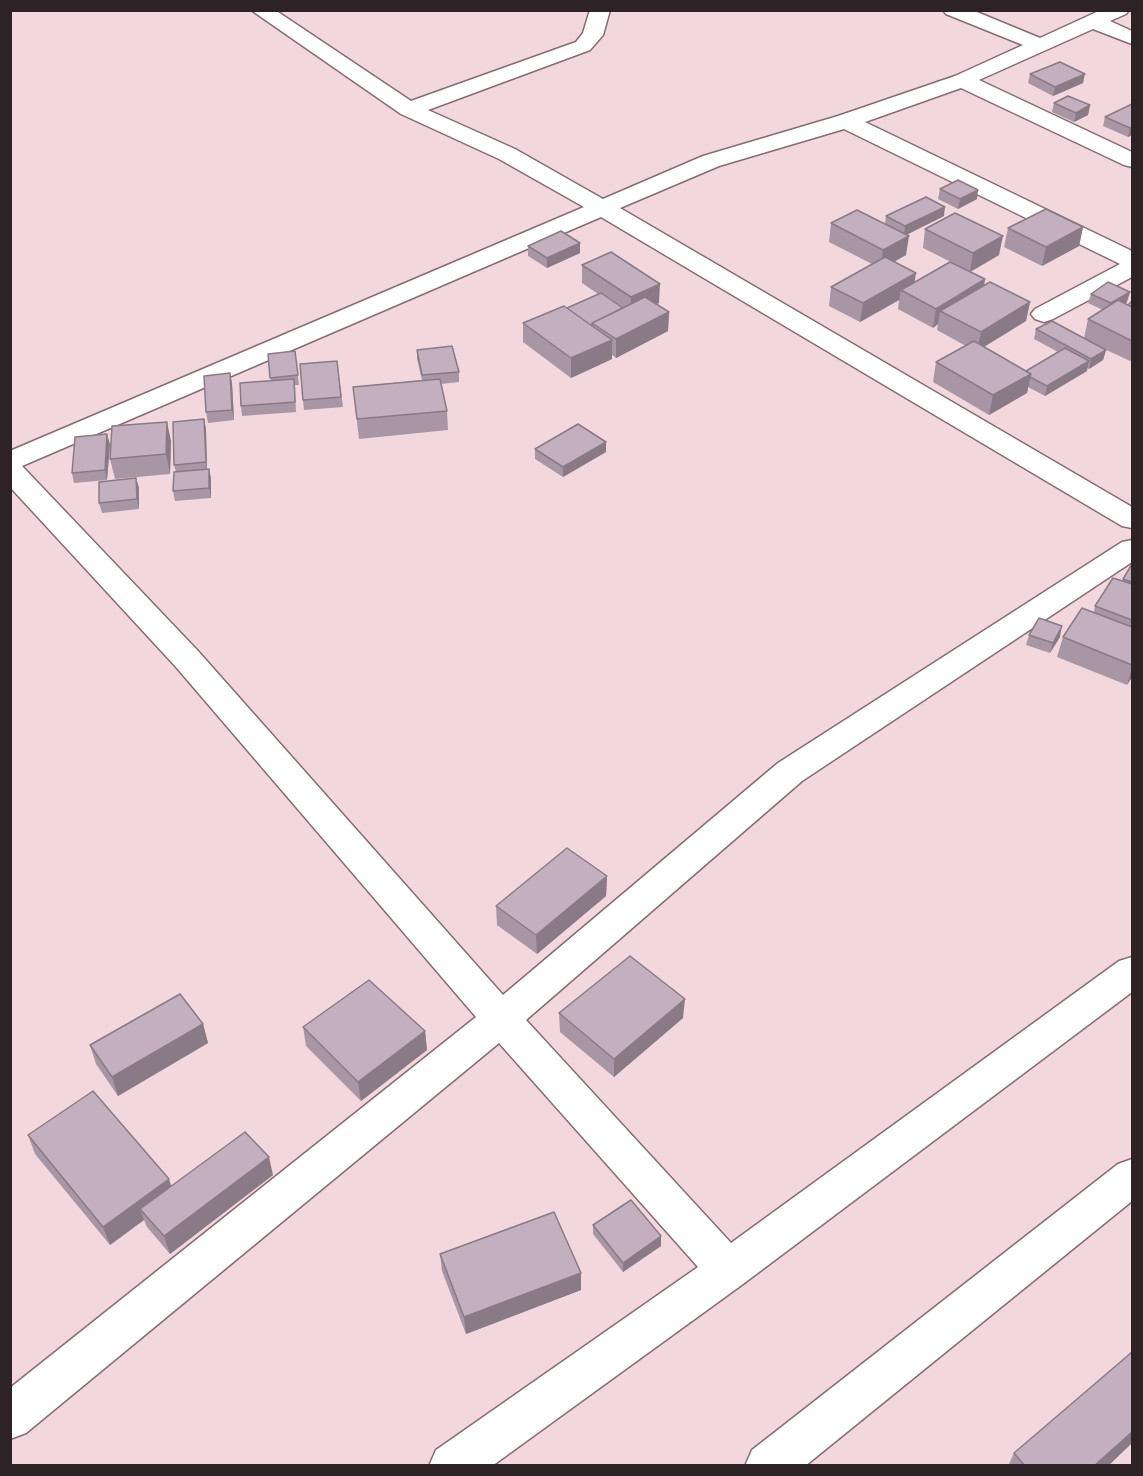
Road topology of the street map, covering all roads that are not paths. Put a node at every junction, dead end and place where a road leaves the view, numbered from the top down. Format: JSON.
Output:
{"nodes":[{"id":1,"x":261,"y":10,"type":"edge"},
{"id":2,"x":600,"y":10,"type":"edge"},
{"id":3,"x":953,"y":10,"type":"edge"},
{"id":4,"x":1119,"y":10,"type":"edge"},
{"id":5,"x":1094,"y":22,"type":"junction"},
{"id":6,"x":1132,"y":38,"type":"edge"},
{"id":7,"x":1041,"y":45,"type":"junction"},
{"id":8,"x":962,"y":80,"type":"junction"},
{"id":9,"x":409,"y":109,"type":"junction"},
{"id":10,"x":846,"y":122,"type":"junction"},
{"id":11,"x":1132,"y":160,"type":"edge"},
{"id":12,"x":601,"y":207,"type":"junction"},
{"id":13,"x":1132,"y":260,"type":"edge"},
{"id":14,"x":1132,"y":267,"type":"edge"},
{"id":15,"x":1044,"y":314,"type":"dead end"},
{"id":16,"x":10,"y":461,"type":"edge"},
{"id":17,"x":10,"y":470,"type":"edge"},
{"id":18,"x":1132,"y":519,"type":"edge"},
{"id":19,"x":1132,"y":549,"type":"edge"},
{"id":20,"x":1132,"y":972,"type":"edge"},
{"id":21,"x":501,"y":1019,"type":"junction"},
{"id":22,"x":1132,"y":1177,"type":"edge"},
{"id":23,"x":728,"y":1270,"type":"junction"},
{"id":24,"x":10,"y":1417,"type":"edge"},
{"id":25,"x":452,"y":1466,"type":"edge"},
{"id":26,"x":768,"y":1466,"type":"edge"}],
"edges":[{"from":1,"to":9,"type":"street"},
{"from":2,"to":9,"type":"street"},
{"from":3,"to":7,"type":"street"},
{"from":4,"to":5,"type":"street"},
{"from":5,"to":6,"type":"street"},
{"from":5,"to":7,"type":"street"},
{"from":7,"to":8,"type":"street"},
{"from":8,"to":10,"type":"street"},
{"from":8,"to":11,"type":"street"},
{"from":9,"to":12,"type":"street"},
{"from":10,"to":12,"type":"street"},
{"from":10,"to":13,"type":"street"},
{"from":12,"to":16,"type":"street"},
{"from":12,"to":18,"type":"street"},
{"from":14,"to":15,"type":"street"},
{"from":17,"to":21,"type":"street"},
{"from":19,"to":21,"type":"street"},
{"from":20,"to":23,"type":"street"},
{"from":21,"to":23,"type":"street"},
{"from":21,"to":24,"type":"street"},
{"from":22,"to":26,"type":"street"},
{"from":23,"to":25,"type":"street"}]}
